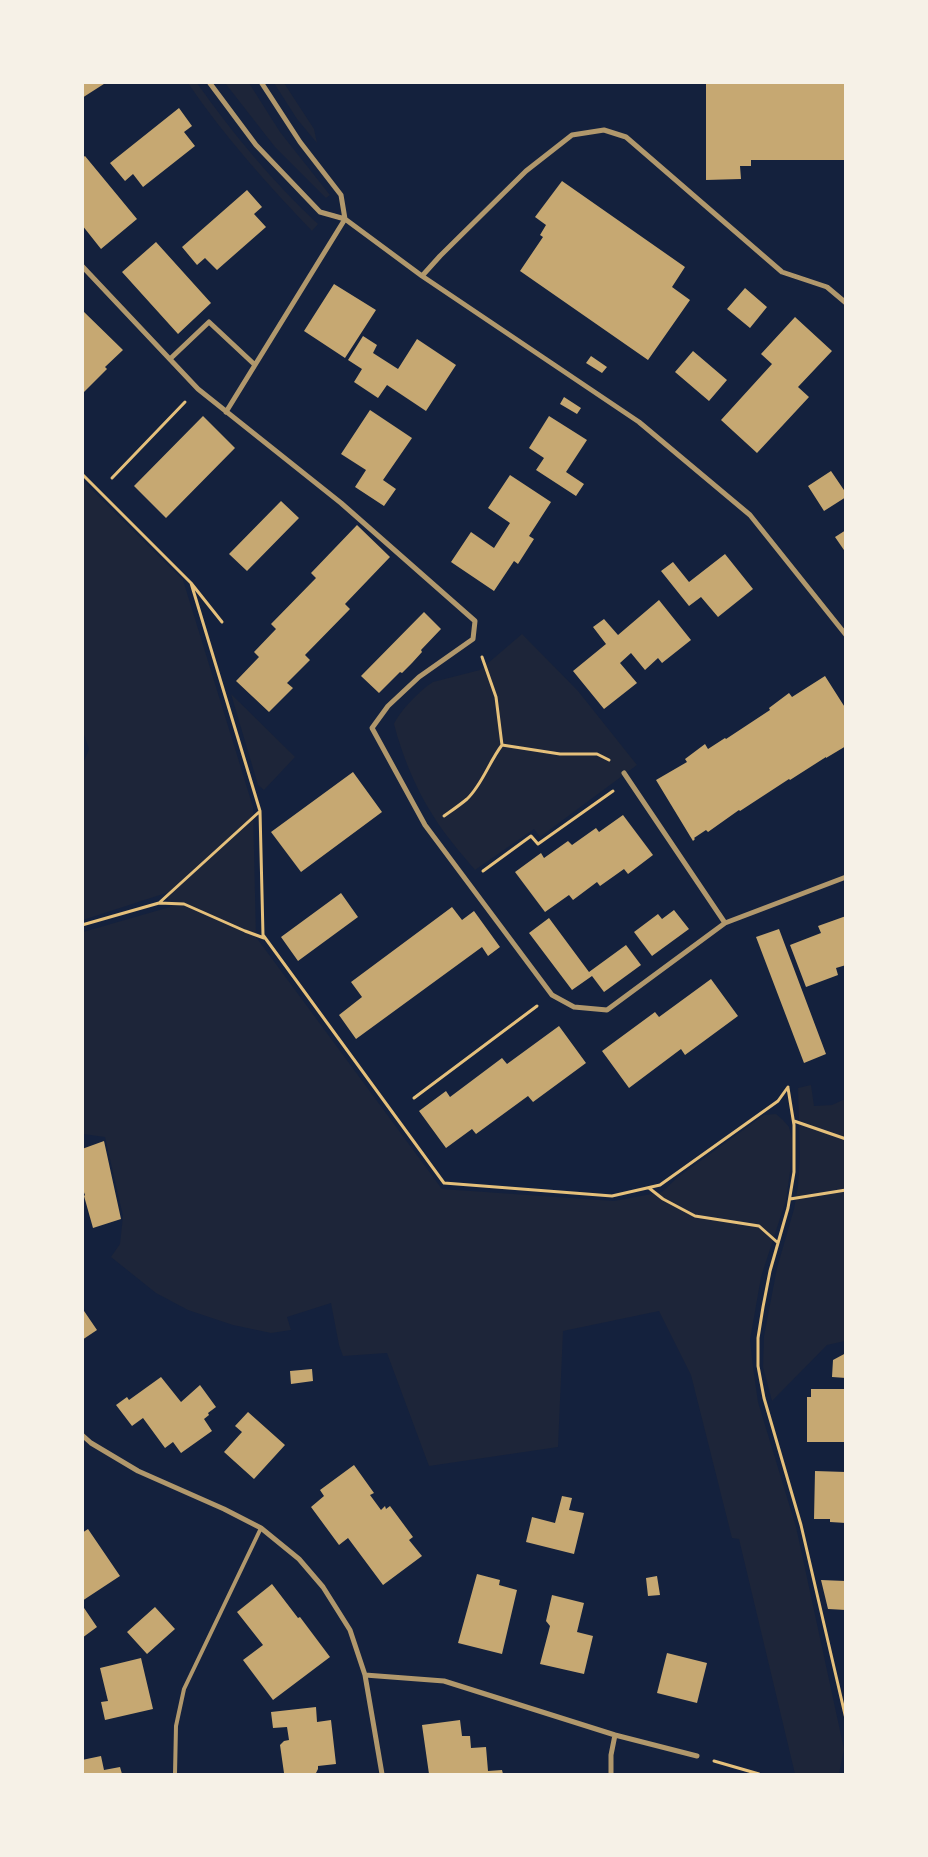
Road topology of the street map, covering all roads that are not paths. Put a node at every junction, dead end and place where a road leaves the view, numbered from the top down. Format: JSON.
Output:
{"nodes":[{"id":1,"x":209,"y":82,"type":"edge"},
{"id":2,"x":261,"y":82,"type":"edge"},
{"id":3,"x":345,"y":219,"type":"junction"},
{"id":4,"x":82,"y":266,"type":"edge"},
{"id":5,"x":422,"y":276,"type":"junction"},
{"id":6,"x":846,"y":303,"type":"edge"},
{"id":7,"x":170,"y":359,"type":"junction"},
{"id":8,"x":255,"y":365,"type":"junction"},
{"id":9,"x":226,"y":412,"type":"junction"},
{"id":10,"x":846,"y":635,"type":"edge"},
{"id":11,"x":624,"y":773,"type":"road end"},
{"id":12,"x":846,"y":877,"type":"edge"},
{"id":13,"x":725,"y":924,"type":"junction"},
{"id":14,"x":82,"y":1435,"type":"edge"},
{"id":15,"x":261,"y":1528,"type":"junction"},
{"id":16,"x":365,"y":1675,"type":"junction"},
{"id":17,"x":615,"y":1735,"type":"junction"},
{"id":18,"x":697,"y":1756,"type":"road end"},
{"id":19,"x":175,"y":1774,"type":"edge"},
{"id":20,"x":382,"y":1774,"type":"edge"},
{"id":21,"x":611,"y":1774,"type":"edge"}],
"edges":[{"from":1,"to":3,"type":"street"},
{"from":2,"to":3,"type":"street"},
{"from":3,"to":5,"type":"street"},
{"from":3,"to":8,"type":"street"},
{"from":4,"to":7,"type":"street"},
{"from":5,"to":6,"type":"street"},
{"from":5,"to":10,"type":"street"},
{"from":7,"to":8,"type":"street"},
{"from":7,"to":9,"type":"street"},
{"from":8,"to":9,"type":"street"},
{"from":9,"to":13,"type":"street"},
{"from":11,"to":13,"type":"street"},
{"from":12,"to":13,"type":"street"},
{"from":14,"to":15,"type":"street"},
{"from":15,"to":16,"type":"street"},
{"from":15,"to":19,"type":"lane"},
{"from":16,"to":17,"type":"street"},
{"from":16,"to":20,"type":"street"},
{"from":17,"to":18,"type":"street"},
{"from":17,"to":21,"type":"street"}]}
